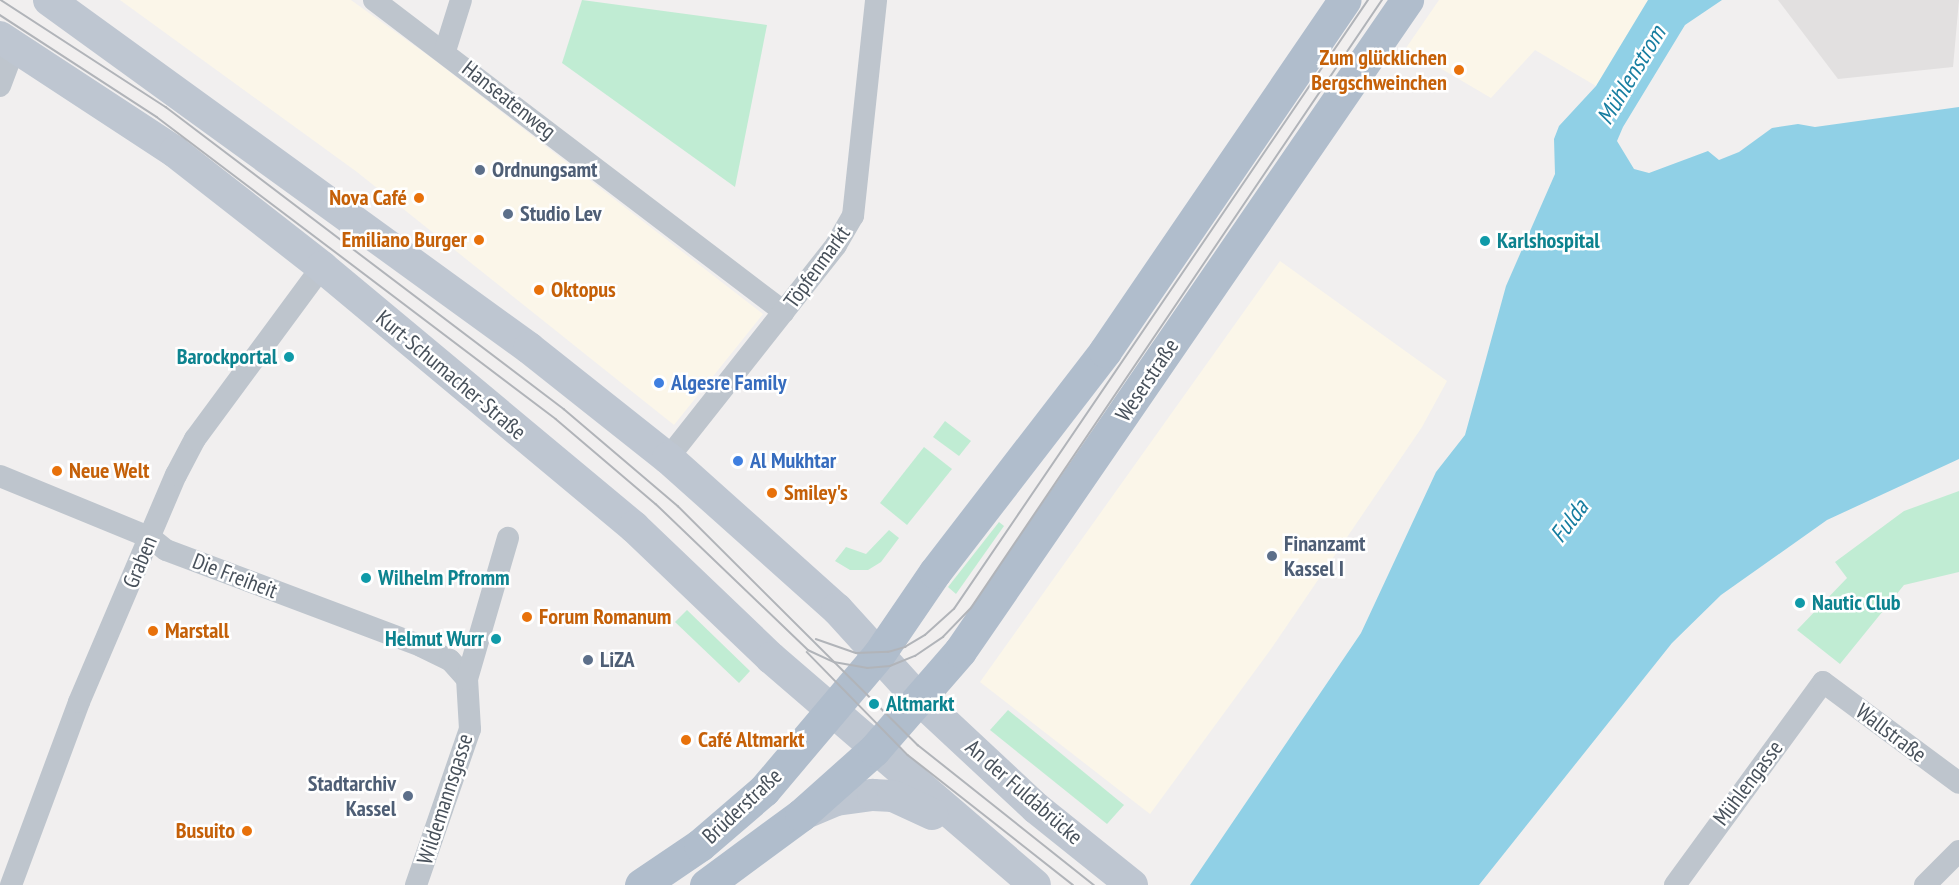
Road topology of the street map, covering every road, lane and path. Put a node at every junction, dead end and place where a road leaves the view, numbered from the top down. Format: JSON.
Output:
{"nodes":[{"id":1,"x":374,"y":0,"type":"edge"},
{"id":2,"x":461,"y":0,"type":"edge"},
{"id":3,"x":876,"y":0,"type":"edge"},
{"id":4,"x":1344,"y":0,"type":"edge"},
{"id":5,"x":1407,"y":0,"type":"edge"},
{"id":6,"x":70,"y":5,"type":"edge"},
{"id":7,"x":8,"y":41,"type":"edge"},
{"id":8,"x":445,"y":51,"type":"junction"},
{"id":9,"x":0,"y":86,"type":"edge"},
{"id":10,"x":322,"y":267,"type":"junction"},
{"id":11,"x":784,"y":312,"type":"junction"},
{"id":12,"x":668,"y":458,"type":"junction"},
{"id":13,"x":0,"y":476,"type":"edge"},
{"id":14,"x":151,"y":538,"type":"junction"},
{"id":15,"x":508,"y":538,"type":"dead end"},
{"id":16,"x":879,"y":654,"type":"junction"},
{"id":17,"x":467,"y":679,"type":"junction"},
{"id":18,"x":1823,"y":682,"type":"joint"},
{"id":19,"x":917,"y":697,"type":"junction"},
{"id":20,"x":831,"y":712,"type":"junction"},
{"id":21,"x":874,"y":750,"type":"junction"},
{"id":22,"x":1959,"y":783,"type":"edge"},
{"id":23,"x":801,"y":815,"type":"junction"},
{"id":24,"x":982,"y":843,"type":"junction"},
{"id":25,"x":1959,"y":851,"type":"edge"},
{"id":26,"x":10,"y":885,"type":"edge"},
{"id":27,"x":416,"y":885,"type":"edge"},
{"id":28,"x":641,"y":885,"type":"edge"},
{"id":29,"x":706,"y":885,"type":"edge"},
{"id":30,"x":1035,"y":885,"type":"edge"},
{"id":31,"x":1132,"y":885,"type":"edge"},
{"id":32,"x":1675,"y":885,"type":"edge"},
{"id":33,"x":1925,"y":885,"type":"edge"}],
"edges":[{"from":1,"to":8,"type":"street","name":"Hanseatenweg"},
{"from":2,"to":8,"type":"street"},
{"from":3,"to":11,"type":"street","name":"Töpfenmarkt"},
{"from":4,"to":16,"type":"main road"},
{"from":5,"to":19,"type":"main road","name":"Weserstraße"},
{"from":6,"to":12,"type":"main road"},
{"from":7,"to":9,"type":"street"},
{"from":7,"to":10,"type":"main road","name":"Kurt-Schumacher-Straße"},
{"from":8,"to":11,"type":"street","name":"Hanseatenweg"},
{"from":10,"to":14,"type":"street","name":"Graben"},
{"from":10,"to":20,"type":"main road","name":"Kurt-Schumacher-Straße"},
{"from":11,"to":12,"type":"street","name":"Töpfenmarkt"},
{"from":12,"to":16,"type":"main road"},
{"from":13,"to":14,"type":"street","name":"Die Freiheit"},
{"from":14,"to":17,"type":"street","name":"Die Freiheit"},
{"from":14,"to":26,"type":"street","name":"Graben"},
{"from":15,"to":17,"type":"street","name":"Wildemannsgasse"},
{"from":16,"to":19,"type":"main road"},
{"from":16,"to":20,"type":"main road"},
{"from":17,"to":27,"type":"street","name":"Wildemannsgasse"},
{"from":18,"to":22,"type":"street","name":"Wallstraße"},
{"from":18,"to":32,"type":"street","name":"Mühlengasse"},
{"from":19,"to":21,"type":"main road","name":"Weserstraße"},
{"from":19,"to":31,"type":"main road","name":"An der Fuldabrücke"},
{"from":20,"to":21,"type":"main road","name":"Kurt-Schumacher-Straße"},
{"from":20,"to":28,"type":"main road","name":"Brüderstraße"},
{"from":21,"to":23,"type":"main road","name":"Brüderstraße"},
{"from":21,"to":24,"type":"main road"},
{"from":23,"to":24,"type":"main road"},
{"from":23,"to":29,"type":"main road","name":"Brüderstraße"},
{"from":24,"to":30,"type":"main road"},
{"from":25,"to":33,"type":"street"}]}
